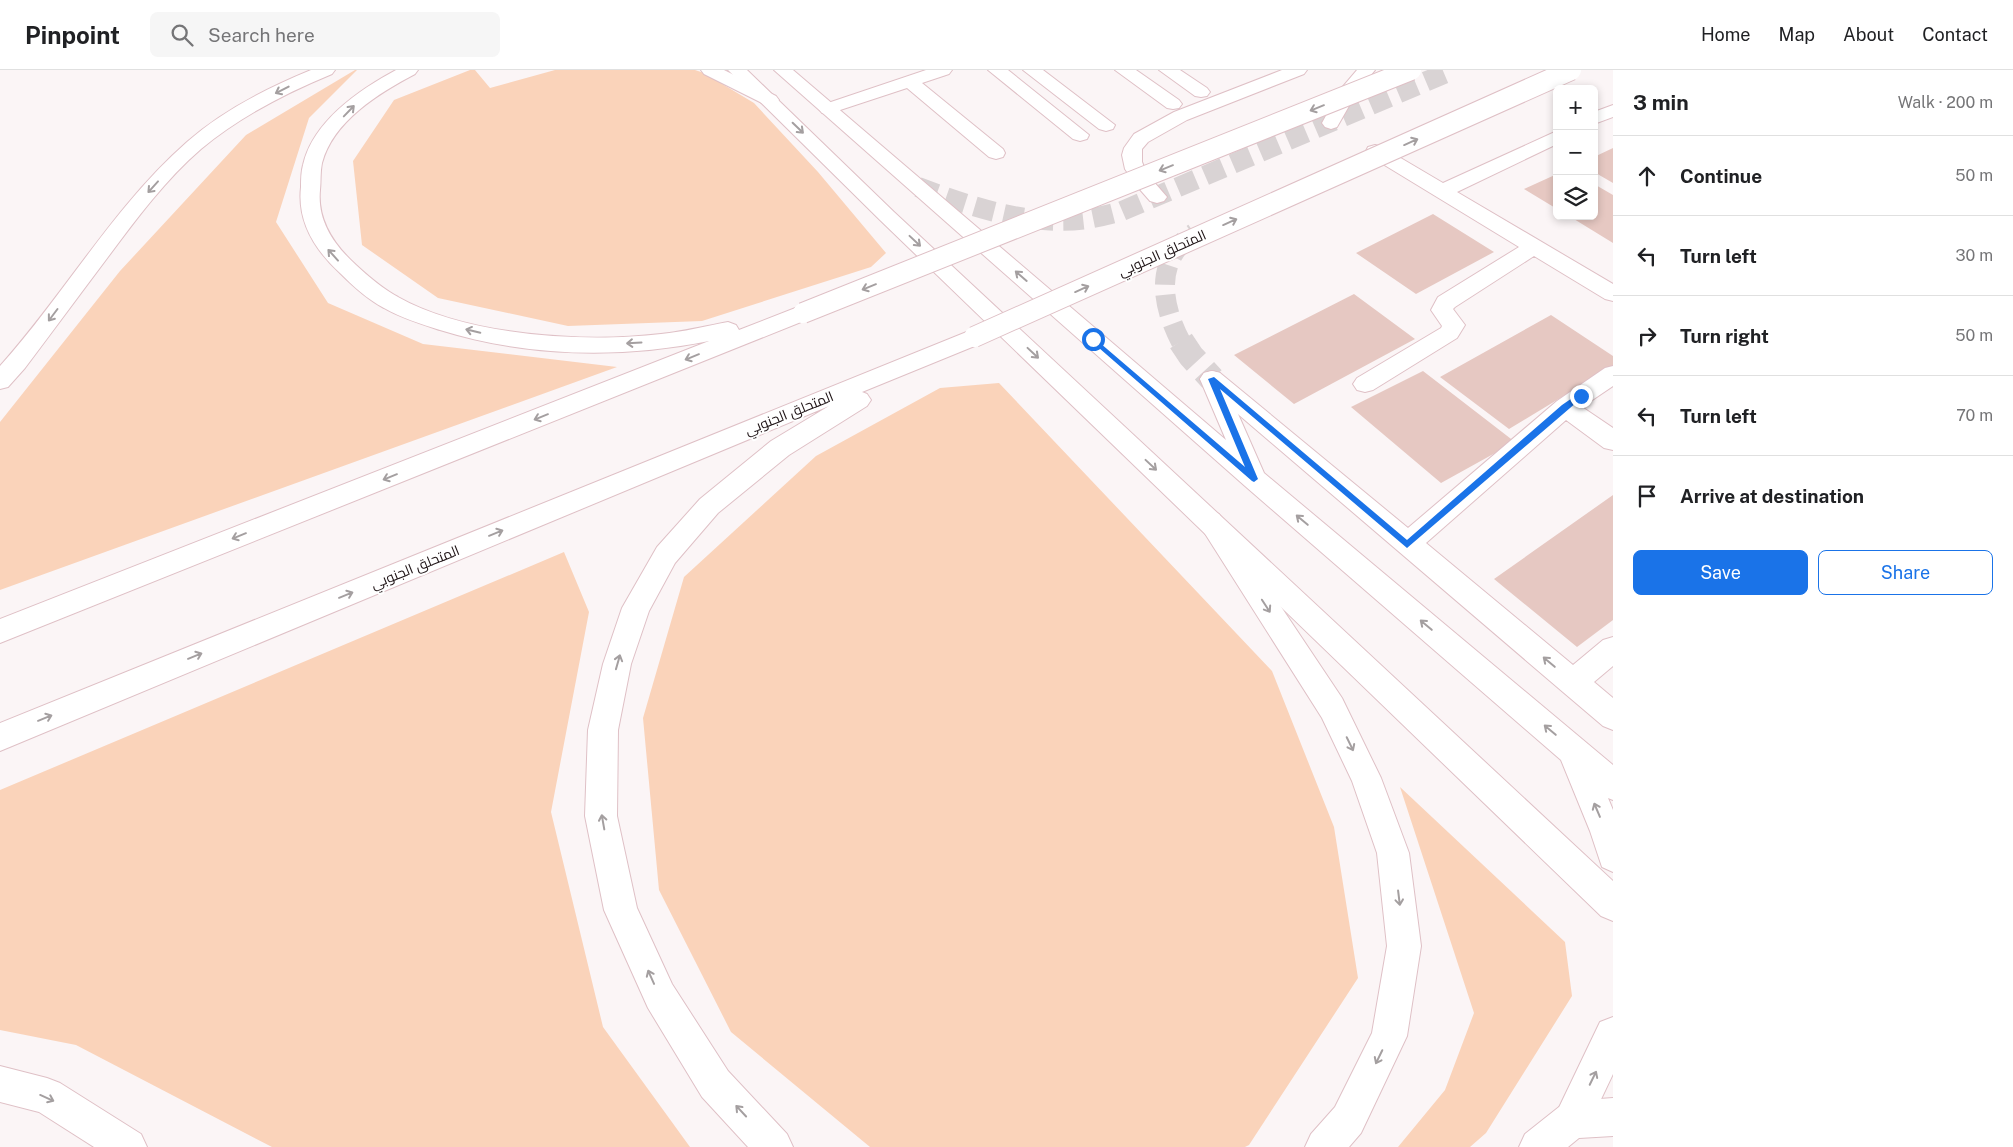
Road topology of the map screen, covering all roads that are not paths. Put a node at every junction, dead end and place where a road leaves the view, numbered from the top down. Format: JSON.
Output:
{"nodes":[{"id":1,"x":326,"y":70,"type":"edge"},
{"id":2,"x":409,"y":70,"type":"edge"},
{"id":3,"x":710,"y":70,"type":"edge"},
{"id":4,"x":738,"y":70,"type":"edge"},
{"id":5,"x":783,"y":70,"type":"edge"},
{"id":6,"x":943,"y":70,"type":"edge"},
{"id":7,"x":997,"y":70,"type":"edge"},
{"id":8,"x":1032,"y":70,"type":"edge"},
{"id":9,"x":1124,"y":70,"type":"edge"},
{"id":10,"x":1168,"y":70,"type":"edge"},
{"id":11,"x":1366,"y":70,"type":"edge"},
{"id":12,"x":1411,"y":70,"type":"edge"},
{"id":13,"x":1571,"y":70,"type":"edge"},
{"id":14,"x":1291,"y":71,"type":"edge"},
{"id":15,"x":909,"y":81,"type":"junction"},
{"id":16,"x":1201,"y":92,"type":"dead end"},
{"id":17,"x":770,"y":100,"type":"junction"},
{"id":18,"x":1173,"y":104,"type":"dead end"},
{"id":19,"x":828,"y":109,"type":"junction"},
{"id":20,"x":1331,"y":122,"type":"dead end"},
{"id":21,"x":1106,"y":125,"type":"dead end"},
{"id":22,"x":1080,"y":135,"type":"dead end"},
{"id":23,"x":1553,"y":139,"type":"edge"},
{"id":24,"x":1375,"y":151,"type":"dead end"},
{"id":25,"x":996,"y":153,"type":"dead end"},
{"id":26,"x":1443,"y":191,"type":"junction"},
{"id":27,"x":1157,"y":197,"type":"dead end"},
{"id":28,"x":1534,"y":246,"type":"junction"},
{"id":29,"x":1613,"y":294,"type":"edge"},
{"id":30,"x":803,"y":313,"type":"junction"},
{"id":31,"x":974,"y":337,"type":"junction"},
{"id":32,"x":1613,"y":374,"type":"edge"},
{"id":33,"x":0,"y":381,"type":"edge"},
{"id":34,"x":1365,"y":384,"type":"dead end"},
{"id":35,"x":1565,"y":407,"type":"junction"},
{"id":36,"x":1613,"y":441,"type":"edge"},
{"id":37,"x":1254,"y":479,"type":"junction"},
{"id":38,"x":1210,"y":521,"type":"junction"},
{"id":39,"x":1407,"y":544,"type":"junction"},
{"id":40,"x":0,"y":631,"type":"edge"},
{"id":41,"x":1613,"y":649,"type":"edge"},
{"id":42,"x":1573,"y":683,"type":"junction"},
{"id":43,"x":1613,"y":716,"type":"edge"},
{"id":44,"x":0,"y":737,"type":"edge"},
{"id":45,"x":1571,"y":748,"type":"junction"},
{"id":46,"x":1613,"y":785,"type":"edge"},
{"id":47,"x":1613,"y":856,"type":"edge"},
{"id":48,"x":1613,"y":904,"type":"edge"},
{"id":49,"x":1613,"y":1036,"type":"edge"},
{"id":50,"x":0,"y":1084,"type":"edge"},
{"id":51,"x":1613,"y":1117,"type":"edge"},
{"id":52,"x":1572,"y":1120,"type":"junction"},
{"id":53,"x":128,"y":1147,"type":"edge"},
{"id":54,"x":774,"y":1147,"type":"edge"},
{"id":55,"x":1324,"y":1147,"type":"edge"},
{"id":56,"x":1538,"y":1147,"type":"edge"}],
"edges":[{"from":1,"to":33,"type":"main road","one_way":true},
{"from":30,"to":2,"type":"main road","one_way":true},
{"from":3,"to":17,"type":"main road"},
{"from":4,"to":17,"type":"main road"},
{"from":5,"to":19,"type":"main road"},
{"from":6,"to":15,"type":"main road"},
{"from":7,"to":22,"type":"main road"},
{"from":8,"to":21,"type":"main road"},
{"from":9,"to":18,"type":"main road"},
{"from":10,"to":16,"type":"main road"},
{"from":11,"to":20,"type":"main road"},
{"from":12,"to":30,"type":"main road","one_way":true,"bridge":true},
{"from":31,"to":13,"type":"main road","name":"المتحلق الجنوبي","one_way":true,"bridge":true},
{"from":14,"to":27,"type":"main road"},
{"from":15,"to":19,"type":"main road"},
{"from":15,"to":25,"type":"main road"},
{"from":17,"to":38,"type":"main road","one_way":true},
{"from":37,"to":19,"type":"main road","one_way":true},
{"from":23,"to":26,"type":"main road"},
{"from":24,"to":26,"type":"main road"},
{"from":26,"to":28,"type":"main road"},
{"from":28,"to":29,"type":"main road"},
{"from":28,"to":34,"type":"main road"},
{"from":30,"to":40,"type":"main road","one_way":true},
{"from":44,"to":31,"type":"main road","name":"المتحلق الجنوبي","one_way":true},
{"from":54,"to":31,"type":"main road","one_way":true},
{"from":32,"to":35,"type":"main road"},
{"from":35,"to":36,"type":"main road"},
{"from":35,"to":39,"type":"main road"},
{"from":37,"to":39,"type":"main road"},
{"from":45,"to":37,"type":"main road","one_way":true},
{"from":38,"to":48,"type":"main road"},
{"from":38,"to":55,"type":"main road","one_way":true},
{"from":42,"to":39,"type":"main road","one_way":true},
{"from":41,"to":42,"type":"main road"},
{"from":42,"to":43,"type":"main road"},
{"from":45,"to":46,"type":"main road"},
{"from":47,"to":45,"type":"main road","one_way":true},
{"from":52,"to":49,"type":"main road","one_way":true},
{"from":50,"to":53,"type":"main road","one_way":true},
{"from":51,"to":52,"type":"main road"},
{"from":52,"to":56,"type":"main road"}]}
